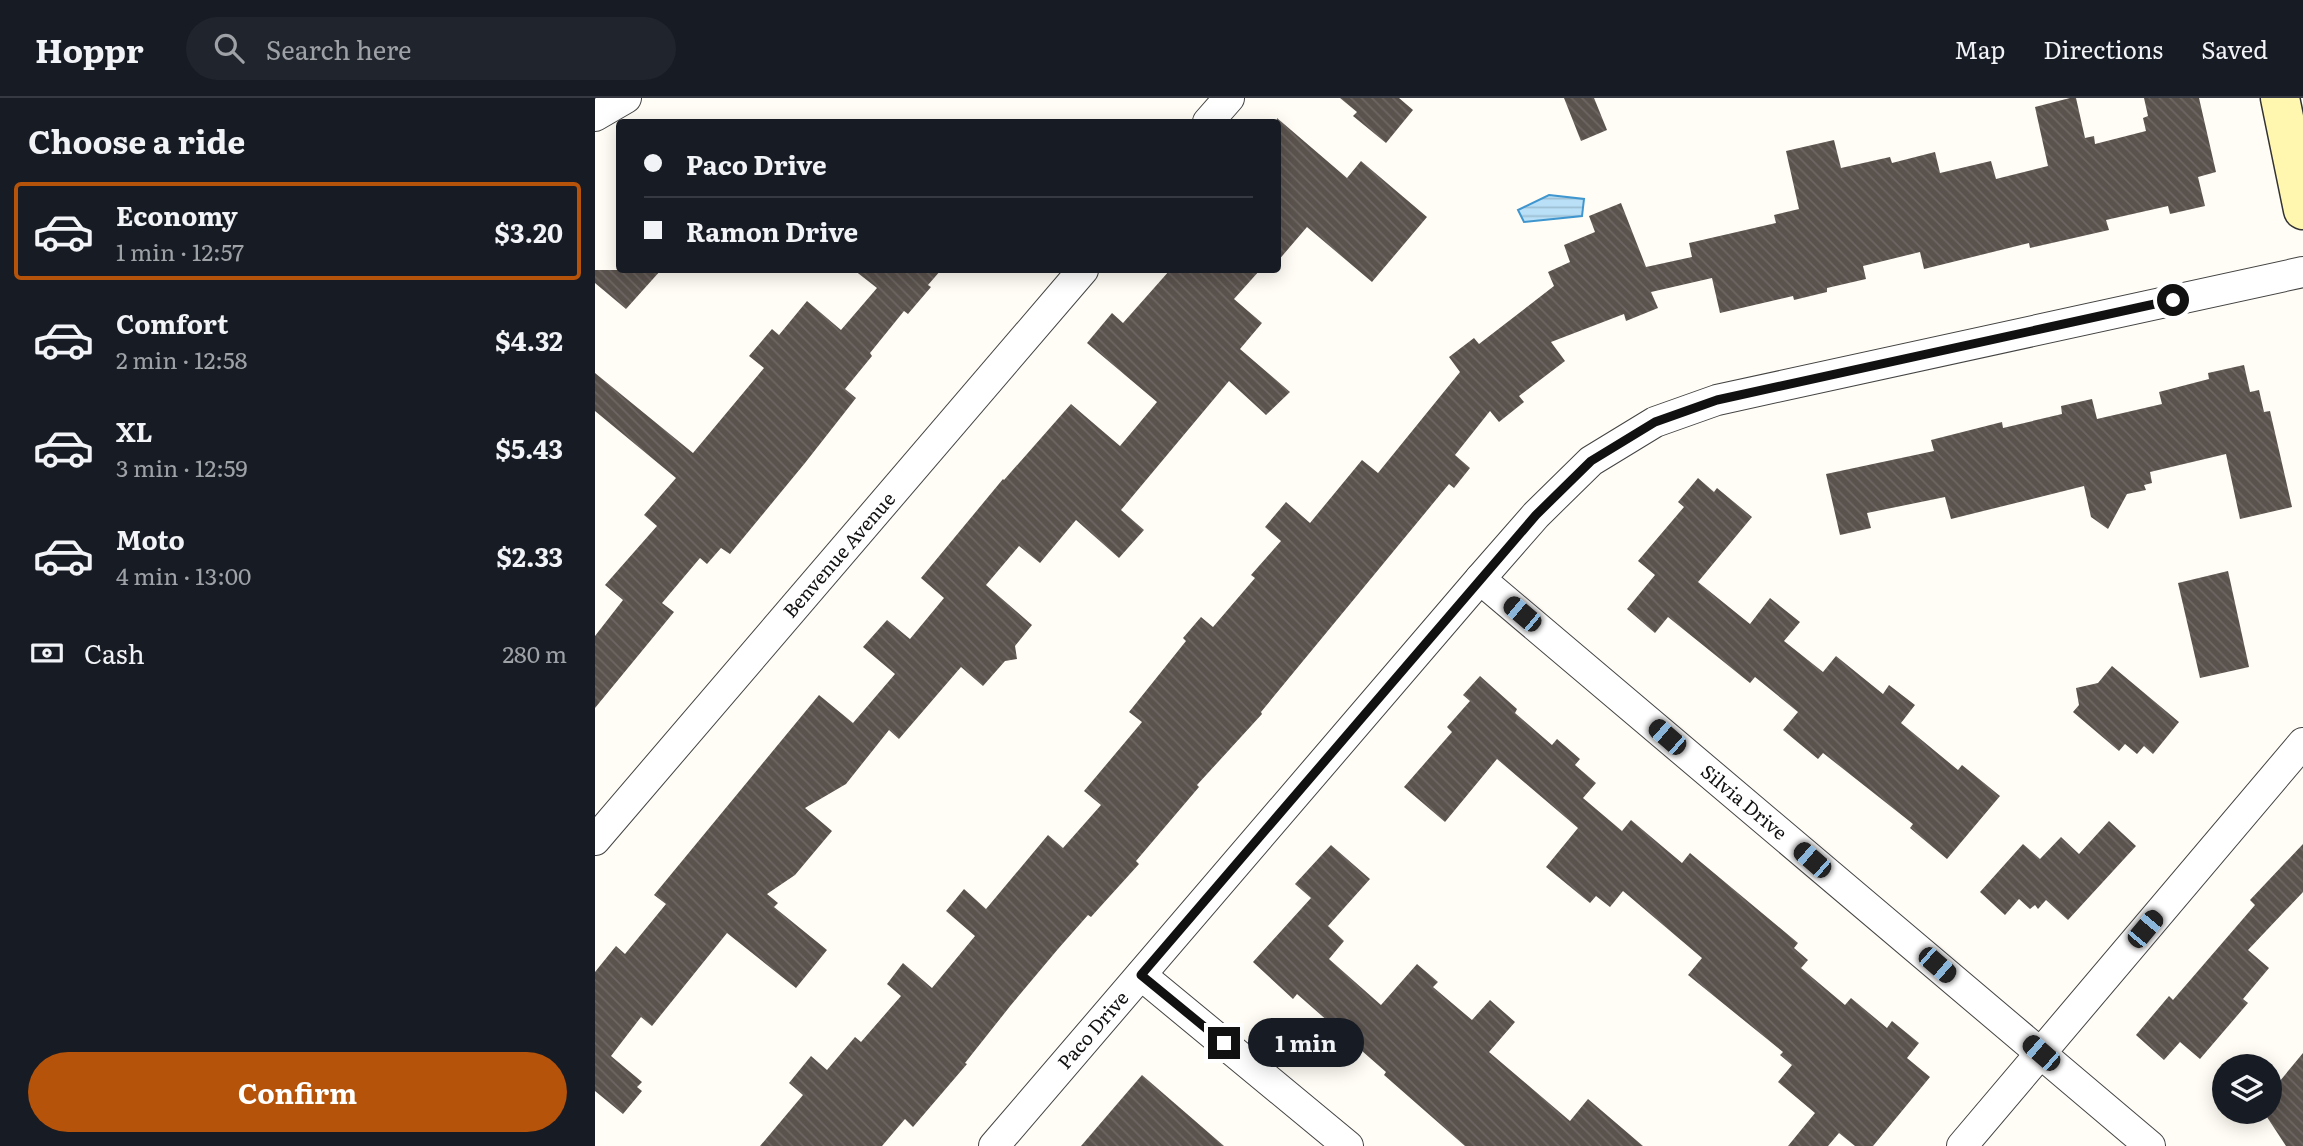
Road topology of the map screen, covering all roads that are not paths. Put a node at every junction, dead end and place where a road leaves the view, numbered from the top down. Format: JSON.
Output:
{"nodes":[{"id":1,"x":626,"y":98,"type":"edge"},
{"id":2,"x":1229,"y":98,"type":"edge"},
{"id":3,"x":2280,"y":98,"type":"edge"},
{"id":4,"x":595,"y":116,"type":"edge"},
{"id":5,"x":1211,"y":119,"type":"edge"},
{"id":6,"x":2303,"y":210,"type":"edge"},
{"id":7,"x":2303,"y":272,"type":"edge"},
{"id":8,"x":1080,"y":273,"type":"edge"},
{"id":9,"x":1481,"y":579,"type":"junction"},
{"id":10,"x":2303,"y":743,"type":"edge"},
{"id":11,"x":595,"y":840,"type":"edge"},
{"id":12,"x":1141,"y":975,"type":"junction"},
{"id":13,"x":2041,"y":1053,"type":"junction"},
{"id":14,"x":994,"y":1146,"type":"edge"},
{"id":15,"x":1348,"y":1146,"type":"edge"},
{"id":16,"x":1962,"y":1146,"type":"edge"},
{"id":17,"x":2150,"y":1146,"type":"edge"}],
"edges":[{"from":1,"to":4,"type":"street"},
{"from":2,"to":5,"type":"street"},
{"from":3,"to":6,"type":"main road"},
{"from":7,"to":9,"type":"street","name":"Paco Drive"},
{"from":8,"to":11,"type":"street","name":"Benvenue Avenue"},
{"from":9,"to":12,"type":"street","name":"Paco Drive"},
{"from":9,"to":13,"type":"street","name":"Silvia Drive"},
{"from":10,"to":13,"type":"street"},
{"from":12,"to":14,"type":"street","name":"Paco Drive"},
{"from":12,"to":15,"type":"street"},
{"from":13,"to":16,"type":"street"},
{"from":13,"to":17,"type":"street","name":"Silvia Drive"}]}
